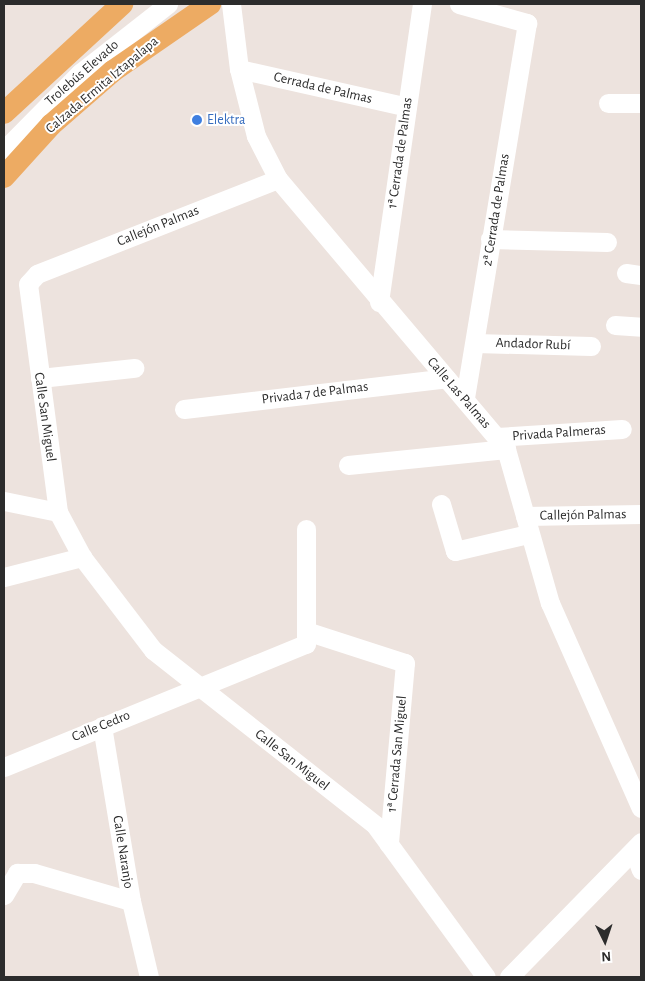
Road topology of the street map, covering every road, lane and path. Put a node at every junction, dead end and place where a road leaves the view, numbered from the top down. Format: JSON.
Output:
{"nodes":[{"id":1,"x":122,"y":4,"type":"edge"},
{"id":2,"x":168,"y":4,"type":"edge"},
{"id":3,"x":210,"y":4,"type":"edge"},
{"id":4,"x":422,"y":4,"type":"edge"},
{"id":5,"x":460,"y":4,"type":"edge"},
{"id":6,"x":232,"y":6,"type":"edge"},
{"id":7,"x":239,"y":69,"type":"junction"},
{"id":8,"x":608,"y":103,"type":"dead end"},
{"id":9,"x":641,"y":103,"type":"edge"},
{"id":10,"x":407,"y":107,"type":"junction"},
{"id":11,"x":4,"y":113,"type":"edge"},
{"id":12,"x":4,"y":150,"type":"edge"},
{"id":13,"x":4,"y":177,"type":"edge"},
{"id":14,"x":278,"y":178,"type":"junction"},
{"id":15,"x":490,"y":239,"type":"junction"},
{"id":16,"x":607,"y":242,"type":"dead end"},
{"id":17,"x":37,"y":274,"type":"joint"},
{"id":18,"x":379,"y":302,"type":"junction"},
{"id":19,"x":616,"y":325,"type":"dead end"},
{"id":20,"x":641,"y":327,"type":"edge"},
{"id":21,"x":475,"y":343,"type":"junction"},
{"id":22,"x":591,"y":346,"type":"dead end"},
{"id":23,"x":134,"y":368,"type":"dead end"},
{"id":24,"x":40,"y":378,"type":"junction"},
{"id":25,"x":446,"y":378,"type":"junction"},
{"id":26,"x":465,"y":397,"type":"junction"},
{"id":27,"x":184,"y":409,"type":"dead end"},
{"id":28,"x":622,"y":429,"type":"dead end"},
{"id":29,"x":501,"y":443,"type":"junction"},
{"id":30,"x":348,"y":465,"type":"dead end"},
{"id":31,"x":4,"y":501,"type":"edge"},
{"id":32,"x":441,"y":504,"type":"dead end"},
{"id":33,"x":58,"y":512,"type":"junction"},
{"id":34,"x":641,"y":514,"type":"edge"},
{"id":35,"x":525,"y":516,"type":"junction"},
{"id":36,"x":306,"y":529,"type":"dead end"},
{"id":37,"x":528,"y":534,"type":"junction"},
{"id":38,"x":82,"y":557,"type":"junction"},
{"id":39,"x":4,"y":577,"type":"edge"},
{"id":40,"x":306,"y":631,"type":"junction"},
{"id":41,"x":199,"y":687,"type":"junction"},
{"id":42,"x":102,"y":726,"type":"junction"},
{"id":43,"x":4,"y":767,"type":"edge"},
{"id":44,"x":641,"y":808,"type":"edge"},
{"id":45,"x":389,"y":844,"type":"junction"},
{"id":46,"x":638,"y":846,"type":"edge"},
{"id":47,"x":641,"y":870,"type":"edge"},
{"id":48,"x":4,"y":895,"type":"edge"},
{"id":49,"x":130,"y":901,"type":"junction"},
{"id":50,"x":149,"y":977,"type":"edge"},
{"id":51,"x":486,"y":977,"type":"edge"},
{"id":52,"x":509,"y":977,"type":"edge"}],
"edges":[{"from":1,"to":11,"type":"main road"},
{"from":2,"to":12,"type":"street","name":"Trolebús Elevado"},
{"from":3,"to":13,"type":"main road","name":"Calzada Ermita Iztapalapa"},
{"from":4,"to":10,"type":"street","name":"1ª Cerrada de Palmas"},
{"from":5,"to":15,"type":"street","name":"2ª Cerrada de Palmas"},
{"from":6,"to":7,"type":"street","name":"Calle Las Palmas"},
{"from":7,"to":10,"type":"street","name":"Cerrada de Palmas"},
{"from":7,"to":14,"type":"street","name":"Calle Las Palmas"},
{"from":8,"to":9,"type":"street"},
{"from":10,"to":18,"type":"street","name":"1ª Cerrada de Palmas"},
{"from":14,"to":17,"type":"street","name":"Callejón Palmas"},
{"from":14,"to":18,"type":"street","name":"Calle Las Palmas"},
{"from":15,"to":16,"type":"street"},
{"from":15,"to":21,"type":"street","name":"2ª Cerrada de Palmas"},
{"from":17,"to":24,"type":"street","name":"Calle San Miguel"},
{"from":18,"to":25,"type":"street","name":"Calle Las Palmas"},
{"from":19,"to":20,"type":"street"},
{"from":21,"to":22,"type":"street","name":"Andador Rubí"},
{"from":21,"to":26,"type":"street","name":"2ª Cerrada de Palmas"},
{"from":23,"to":24,"type":"street"},
{"from":24,"to":33,"type":"street","name":"Calle San Miguel"},
{"from":25,"to":26,"type":"street","name":"Calle Las Palmas"},
{"from":25,"to":27,"type":"street","name":"Privada 7 de Palmas"},
{"from":26,"to":29,"type":"street","name":"Calle Las Palmas"},
{"from":28,"to":29,"type":"street","name":"Privada Palmeras"},
{"from":29,"to":30,"type":"street","name":"Privada Palmeras"},
{"from":29,"to":35,"type":"street","name":"Calle Las Palmas"},
{"from":31,"to":33,"type":"street"},
{"from":32,"to":37,"type":"street"},
{"from":33,"to":38,"type":"street","name":"Calle San Miguel"},
{"from":34,"to":35,"type":"street","name":"Callejón Palmas"},
{"from":35,"to":37,"type":"street","name":"Calle Las Palmas"},
{"from":36,"to":40,"type":"street"},
{"from":37,"to":44,"type":"street","name":"Calle Las Palmas"},
{"from":38,"to":39,"type":"street"},
{"from":38,"to":41,"type":"street","name":"Calle San Miguel"},
{"from":40,"to":41,"type":"street","name":"Calle Cedro"},
{"from":40,"to":45,"type":"street","name":"1ª Cerrada San Miguel"},
{"from":41,"to":42,"type":"street","name":"Calle Cedro"},
{"from":41,"to":45,"type":"street","name":"Calle San Miguel"},
{"from":42,"to":43,"type":"street","name":"Calle Cedro"},
{"from":42,"to":49,"type":"street","name":"Calle Naranjo"},
{"from":45,"to":51,"type":"street","name":"Calle San Miguel"},
{"from":46,"to":47,"type":"street"},
{"from":46,"to":52,"type":"street"},
{"from":48,"to":49,"type":"street"},
{"from":49,"to":50,"type":"street","name":"Calle Naranjo"}]}
